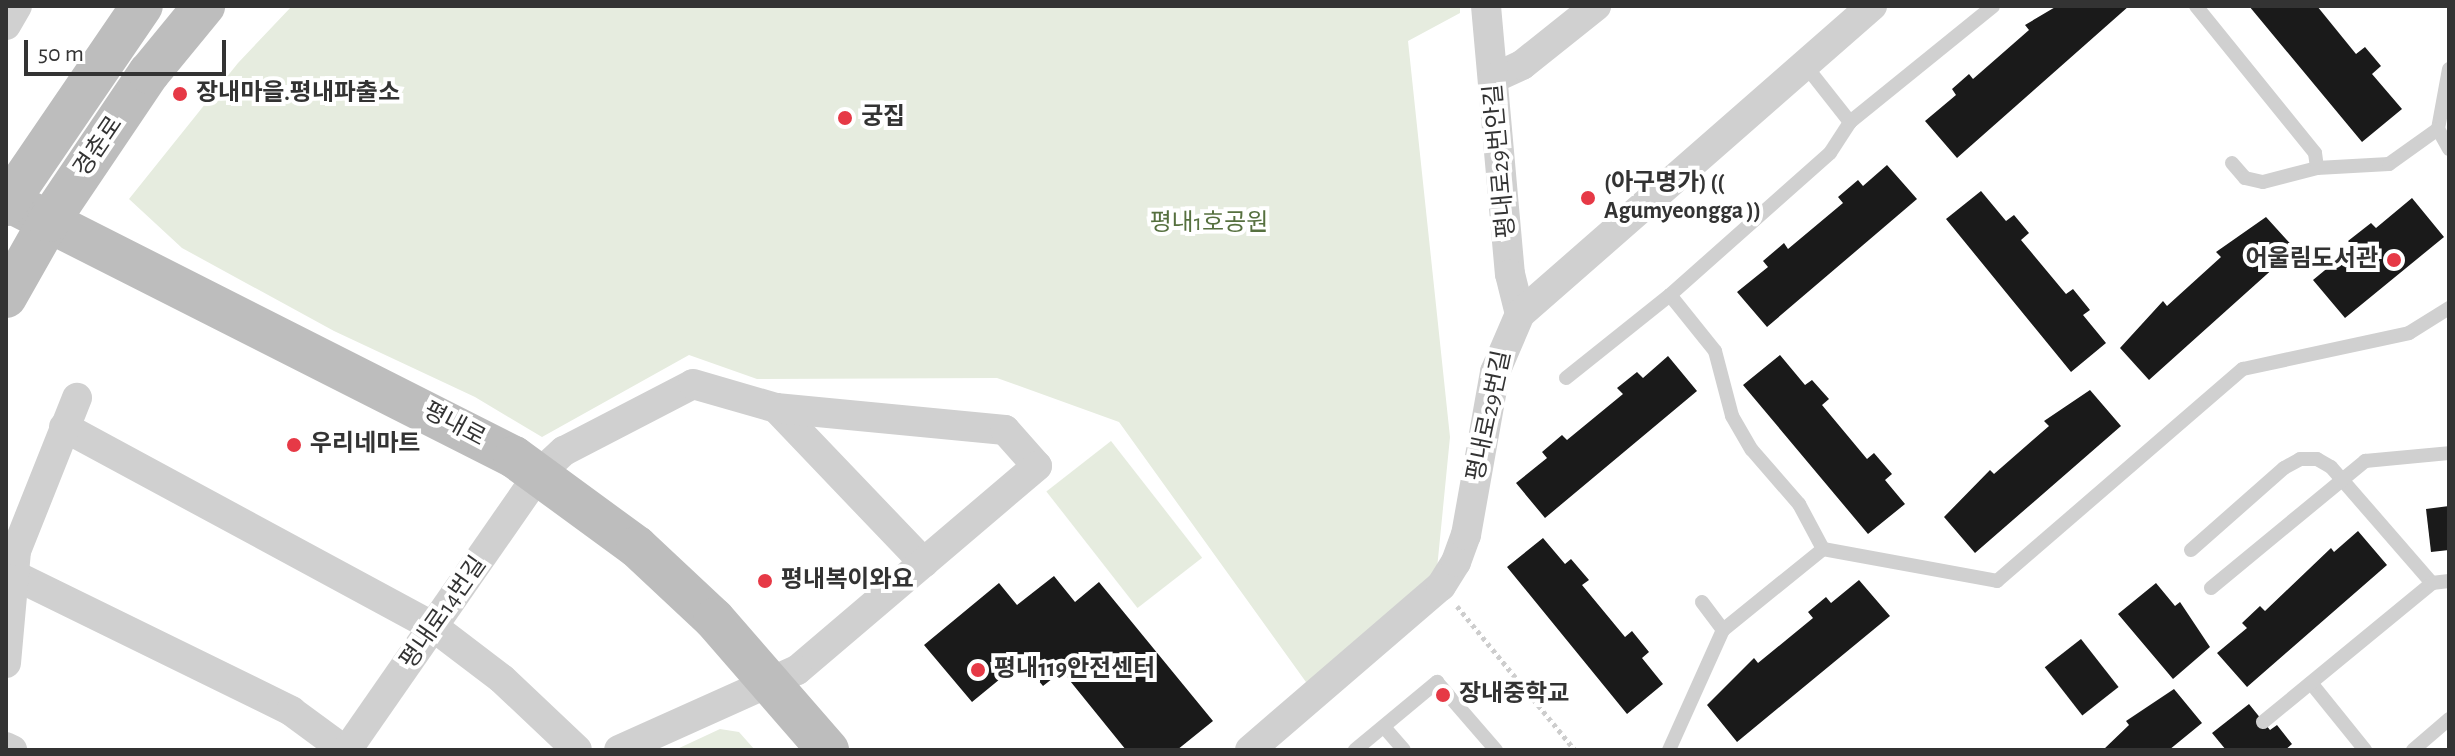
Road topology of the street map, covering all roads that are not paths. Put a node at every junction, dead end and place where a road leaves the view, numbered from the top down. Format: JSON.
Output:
{"nodes":[{"id":1,"x":17,"y":6,"type":"edge"},
{"id":2,"x":142,"y":6,"type":"edge"},
{"id":3,"x":204,"y":6,"type":"edge"},
{"id":4,"x":1486,"y":6,"type":"edge"},
{"id":5,"x":1596,"y":6,"type":"edge"},
{"id":6,"x":1872,"y":6,"type":"edge"},
{"id":7,"x":1993,"y":6,"type":"edge"},
{"id":8,"x":2196,"y":6,"type":"edge"},
{"id":9,"x":6,"y":25,"type":"edge"},
{"id":10,"x":1805,"y":65,"type":"junction"},
{"id":11,"x":2449,"y":69,"type":"edge"},
{"id":12,"x":1494,"y":78,"type":"junction"},
{"id":13,"x":1850,"y":122,"type":"junction"},
{"id":14,"x":2438,"y":129,"type":"junction"},
{"id":15,"x":2449,"y":149,"type":"edge"},
{"id":16,"x":2232,"y":163,"type":"dead end"},
{"id":17,"x":2317,"y":168,"type":"junction"},
{"id":18,"x":7,"y":202,"type":"edge"},
{"id":19,"x":49,"y":221,"type":"junction"},
{"id":20,"x":1670,"y":295,"type":"junction"},
{"id":21,"x":6,"y":297,"type":"edge"},
{"id":22,"x":2449,"y":308,"type":"edge"},
{"id":23,"x":1520,"y":314,"type":"junction"},
{"id":24,"x":1566,"y":378,"type":"dead end"},
{"id":25,"x":77,"y":398,"type":"dead end"},
{"id":26,"x":776,"y":408,"type":"junction"},
{"id":27,"x":64,"y":427,"type":"junction"},
{"id":28,"x":2449,"y":453,"type":"edge"},
{"id":29,"x":539,"y":474,"type":"junction"},
{"id":30,"x":2341,"y":478,"type":"junction"},
{"id":31,"x":1823,"y":549,"type":"junction"},
{"id":32,"x":2191,"y":550,"type":"dead end"},
{"id":33,"x":924,"y":563,"type":"junction"},
{"id":34,"x":14,"y":575,"type":"junction"},
{"id":35,"x":2449,"y":581,"type":"edge"},
{"id":36,"x":2432,"y":583,"type":"junction"},
{"id":37,"x":2211,"y":588,"type":"dead end"},
{"id":38,"x":1702,"y":602,"type":"dead end"},
{"id":39,"x":435,"y":628,"type":"junction"},
{"id":40,"x":1723,"y":630,"type":"junction"},
{"id":41,"x":6,"y":663,"type":"edge"},
{"id":42,"x":769,"y":681,"type":"junction"},
{"id":43,"x":2311,"y":683,"type":"junction"},
{"id":44,"x":2449,"y":719,"type":"edge"},
{"id":45,"x":2263,"y":722,"type":"dead end"},
{"id":46,"x":1384,"y":727,"type":"junction"},
{"id":47,"x":6,"y":747,"type":"edge"},
{"id":48,"x":12,"y":750,"type":"edge"},
{"id":49,"x":346,"y":750,"type":"edge"},
{"id":50,"x":577,"y":750,"type":"edge"},
{"id":51,"x":619,"y":750,"type":"edge"},
{"id":52,"x":828,"y":750,"type":"edge"},
{"id":53,"x":1250,"y":750,"type":"edge"},
{"id":54,"x":1355,"y":750,"type":"edge"},
{"id":55,"x":1404,"y":750,"type":"edge"},
{"id":56,"x":1496,"y":750,"type":"edge"},
{"id":57,"x":1669,"y":750,"type":"edge"},
{"id":58,"x":2365,"y":750,"type":"edge"},
{"id":59,"x":2413,"y":750,"type":"edge"}],
"edges":[{"from":1,"to":9,"type":"street"},
{"from":2,"to":18,"type":"street","name":"경춘로"},
{"from":3,"to":19,"type":"street","name":"경춘로"},
{"from":4,"to":12,"type":"street","name":"평내로29번안길"},
{"from":5,"to":12,"type":"street"},
{"from":6,"to":10,"type":"street","name":"평내로29번길"},
{"from":7,"to":13,"type":"lane"},
{"from":8,"to":17,"type":"lane"},
{"from":10,"to":13,"type":"lane"},
{"from":10,"to":23,"type":"street","name":"평내로29번길"},
{"from":11,"to":14,"type":"lane"},
{"from":12,"to":23,"type":"street","name":"평내로29번안길"},
{"from":13,"to":20,"type":"lane"},
{"from":14,"to":15,"type":"lane"},
{"from":14,"to":17,"type":"lane"},
{"from":16,"to":17,"type":"lane"},
{"from":18,"to":19,"type":"street","name":"평내로"},
{"from":19,"to":21,"type":"street","name":"경춘로"},
{"from":19,"to":29,"type":"street","name":"평내로"},
{"from":20,"to":24,"type":"lane"},
{"from":20,"to":31,"type":"lane"},
{"from":22,"to":31,"type":"lane"},
{"from":23,"to":53,"type":"street","name":"평내로29번길"},
{"from":25,"to":27,"type":"street"},
{"from":26,"to":29,"type":"street","name":"평내로14번길"},
{"from":26,"to":33,"type":"street"},
{"from":26,"to":33,"type":"street","name":"평내로14번길"},
{"from":27,"to":34,"type":"street"},
{"from":27,"to":39,"type":"street"},
{"from":28,"to":30,"type":"lane"},
{"from":29,"to":39,"type":"street","name":"평내로14번길"},
{"from":29,"to":42,"type":"street","name":"평내로"},
{"from":30,"to":32,"type":"lane"},
{"from":30,"to":36,"type":"lane"},
{"from":30,"to":37,"type":"lane"},
{"from":31,"to":40,"type":"lane"},
{"from":33,"to":42,"type":"street"},
{"from":34,"to":41,"type":"street"},
{"from":34,"to":49,"type":"street"},
{"from":35,"to":36,"type":"lane"},
{"from":36,"to":43,"type":"lane"},
{"from":38,"to":40,"type":"lane"},
{"from":39,"to":49,"type":"street","name":"평내로14번길"},
{"from":39,"to":50,"type":"street"},
{"from":40,"to":57,"type":"lane"},
{"from":42,"to":51,"type":"street"},
{"from":42,"to":52,"type":"street","name":"평내로"},
{"from":43,"to":45,"type":"lane"},
{"from":43,"to":58,"type":"lane"},
{"from":44,"to":59,"type":"lane"},
{"from":46,"to":54,"type":"lane"},
{"from":46,"to":55,"type":"lane"},
{"from":46,"to":56,"type":"lane"},
{"from":47,"to":48,"type":"street"}]}
